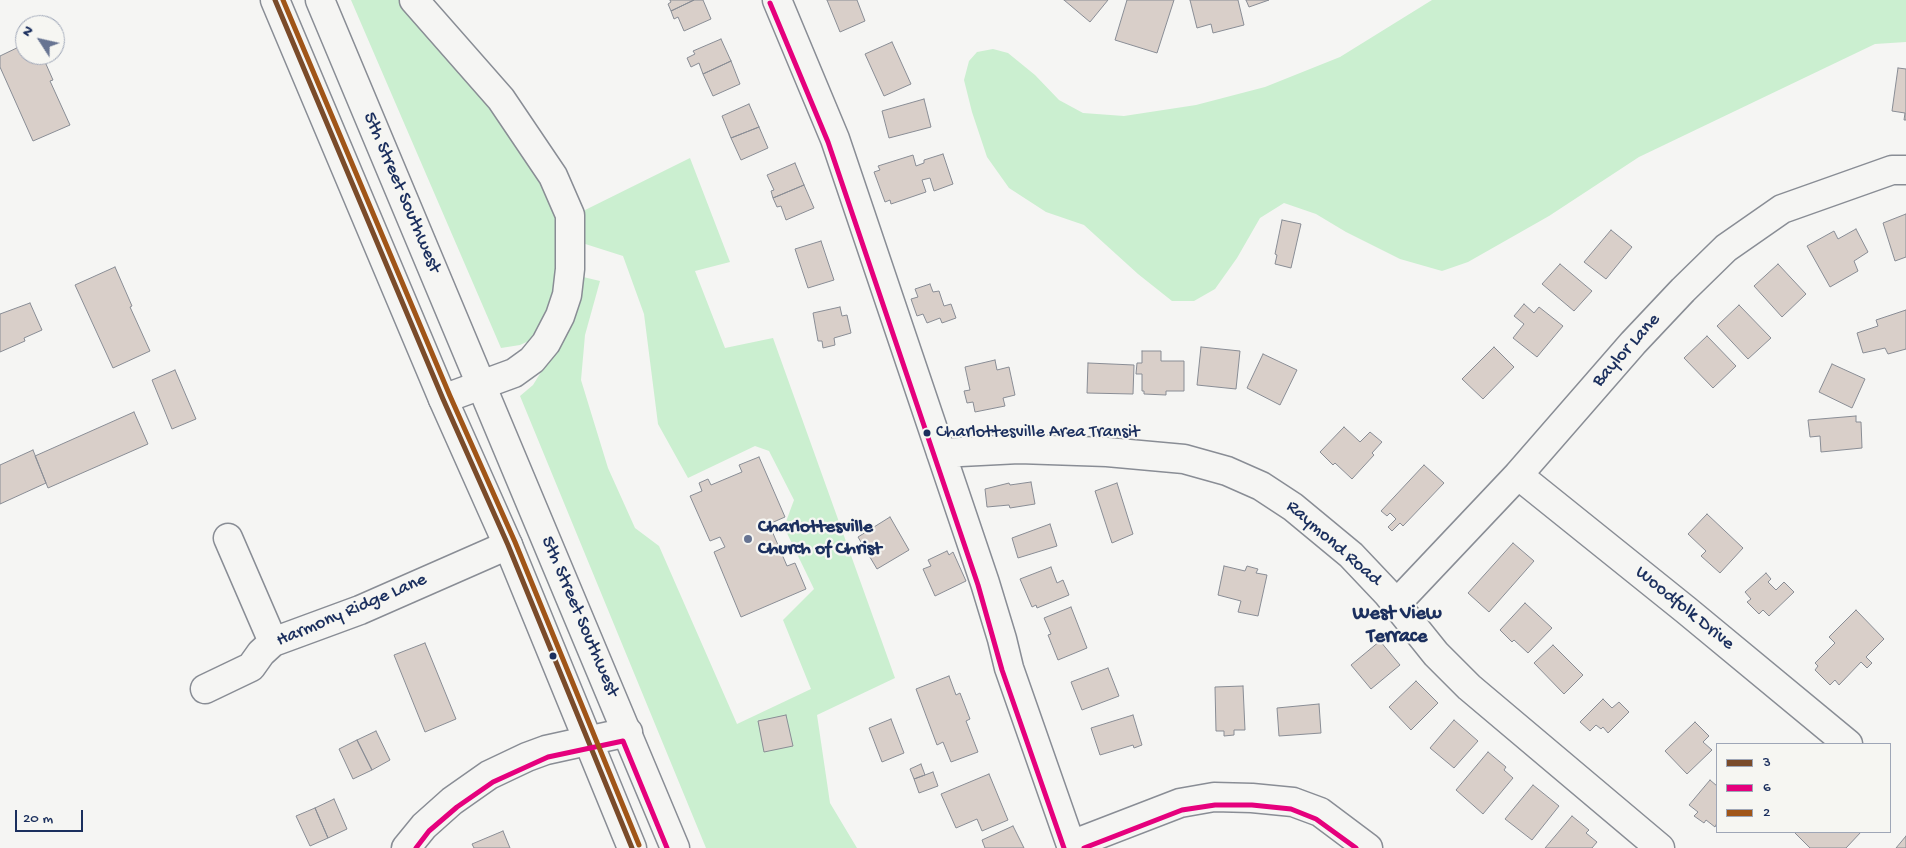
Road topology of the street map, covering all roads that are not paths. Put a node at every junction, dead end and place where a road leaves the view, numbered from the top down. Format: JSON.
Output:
{"nodes":[{"id":1,"x":275,"y":0,"type":"edge"},
{"id":2,"x":320,"y":0,"type":"edge"},
{"id":3,"x":414,"y":0,"type":"edge"},
{"id":4,"x":777,"y":0,"type":"edge"},
{"id":5,"x":1906,"y":170,"type":"edge"},
{"id":6,"x":482,"y":386,"type":"junction"},
{"id":7,"x":443,"y":399,"type":"junction"},
{"id":8,"x":941,"y":453,"type":"junction"},
{"id":9,"x":1518,"y":475,"type":"junction"},
{"id":10,"x":228,"y":538,"type":"dead end"},
{"id":11,"x":508,"y":545,"type":"junction"},
{"id":12,"x":1396,"y":604,"type":"junction"},
{"id":13,"x":273,"y":642,"type":"junction"},
{"id":14,"x":205,"y":689,"type":"dead end"},
{"id":15,"x":628,"y":732,"type":"junction"},
{"id":16,"x":587,"y":742,"type":"junction"},
{"id":17,"x":1847,"y":743,"type":"edge"},
{"id":18,"x":1071,"y":846,"type":"edge"},
{"id":19,"x":406,"y":848,"type":"edge"},
{"id":20,"x":632,"y":848,"type":"edge"},
{"id":21,"x":675,"y":848,"type":"edge"},
{"id":22,"x":1368,"y":848,"type":"edge"},
{"id":23,"x":1660,"y":848,"type":"edge"}],
"edges":[{"from":1,"to":7,"type":"street","name":"5th Street Southwest"},
{"from":2,"to":6,"type":"street","name":"5th Street Southwest"},
{"from":3,"to":6,"type":"street"},
{"from":4,"to":8,"type":"street"},
{"from":5,"to":9,"type":"street","name":"Baylor Lane"},
{"from":6,"to":7,"type":"street"},
{"from":6,"to":15,"type":"street","name":"5th Street Southwest"},
{"from":7,"to":11,"type":"street","name":"5th Street Southwest"},
{"from":8,"to":12,"type":"street","name":"Raymond Road"},
{"from":8,"to":18,"type":"street"},
{"from":9,"to":12,"type":"street","name":"Baylor Lane"},
{"from":9,"to":17,"type":"street","name":"Woodfolk Drive"},
{"from":10,"to":13,"type":"street"},
{"from":11,"to":13,"type":"street","name":"Harmony Ridge Lane"},
{"from":11,"to":16,"type":"street","name":"5th Street Southwest"},
{"from":12,"to":23,"type":"street","name":"Raymond Road"},
{"from":13,"to":14,"type":"street","name":"Harmony Ridge Lane"},
{"from":15,"to":16,"type":"street"},
{"from":15,"to":21,"type":"street","name":"5th Street Southwest"},
{"from":16,"to":19,"type":"street"},
{"from":16,"to":20,"type":"street","name":"5th Street Southwest"},
{"from":18,"to":22,"type":"street"}]}
